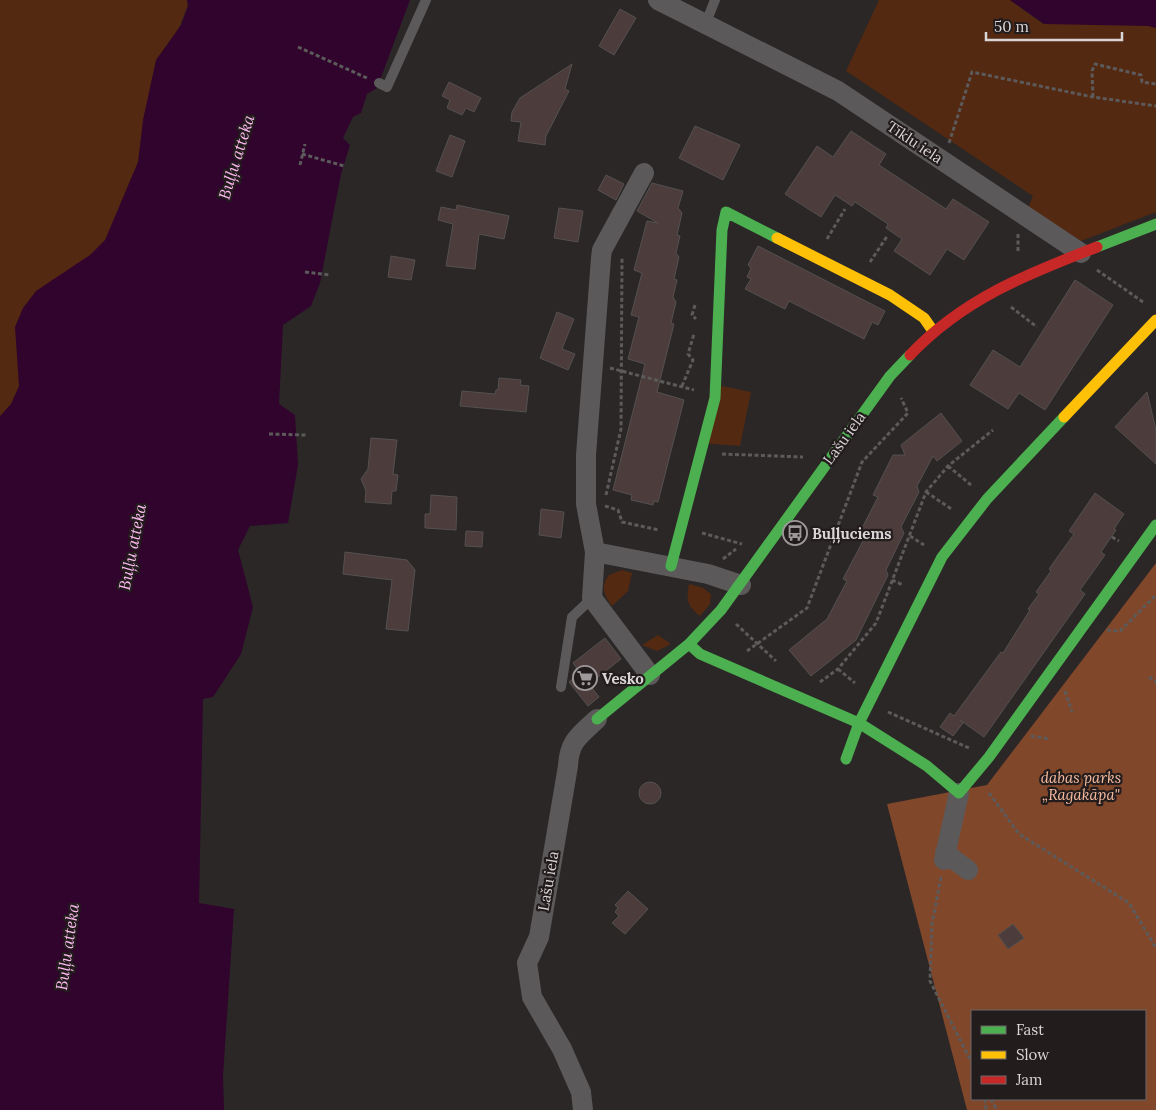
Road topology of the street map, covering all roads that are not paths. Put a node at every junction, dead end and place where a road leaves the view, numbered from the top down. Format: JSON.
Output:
{"nodes":[{"id":1,"x":426,"y":0,"type":"edge"},
{"id":2,"x":658,"y":0,"type":"edge"},
{"id":3,"x":715,"y":0,"type":"edge"},
{"id":4,"x":705,"y":25,"type":"junction"},
{"id":5,"x":379,"y":83,"type":"road end"},
{"id":6,"x":644,"y":173,"type":"dead end"},
{"id":7,"x":1156,"y":224,"type":"edge"},
{"id":8,"x":1081,"y":253,"type":"junction"},
{"id":9,"x":1156,"y":320,"type":"edge"},
{"id":10,"x":933,"y":331,"type":"junction"},
{"id":11,"x":1156,"y":525,"type":"edge"},
{"id":12,"x":595,"y":552,"type":"junction"},
{"id":13,"x":671,"y":566,"type":"junction"},
{"id":14,"x":741,"y":585,"type":"junction"},
{"id":15,"x":592,"y":598,"type":"junction"},
{"id":16,"x":689,"y":644,"type":"junction"},
{"id":17,"x":650,"y":675,"type":"junction"},
{"id":18,"x":561,"y":687,"type":"dead end"},
{"id":19,"x":597,"y":719,"type":"joint"},
{"id":20,"x":859,"y":723,"type":"junction"},
{"id":21,"x":846,"y":759,"type":"dead end"},
{"id":22,"x":959,"y":793,"type":"junction"},
{"id":23,"x":968,"y":870,"type":"dead end"},
{"id":24,"x":582,"y":1110,"type":"edge"}],
"edges":[{"from":1,"to":5,"type":"lane"},
{"from":2,"to":4,"type":"street","name":"Tīklu iela"},
{"from":3,"to":4,"type":"lane"},
{"from":4,"to":8,"type":"street","name":"Tīklu iela"},
{"from":6,"to":12,"type":"street"},
{"from":7,"to":8,"type":"street","name":"Lašu iela"},
{"from":8,"to":10,"type":"street","name":"Lašu iela"},
{"from":9,"to":20,"type":"street"},
{"from":10,"to":13,"type":"street"},
{"from":10,"to":14,"type":"street","name":"Lašu iela"},
{"from":11,"to":22,"type":"street"},
{"from":12,"to":13,"type":"street"},
{"from":12,"to":15,"type":"street"},
{"from":13,"to":14,"type":"street"},
{"from":14,"to":16,"type":"street","name":"Lašu iela"},
{"from":15,"to":17,"type":"street"},
{"from":15,"to":18,"type":"lane"},
{"from":16,"to":17,"type":"street","name":"Lašu iela"},
{"from":16,"to":20,"type":"street"},
{"from":17,"to":19,"type":"street","name":"Lašu iela"},
{"from":19,"to":24,"type":"street","name":"Lašu iela"},
{"from":20,"to":21,"type":"street"},
{"from":20,"to":22,"type":"street"},
{"from":22,"to":23,"type":"street"}]}
